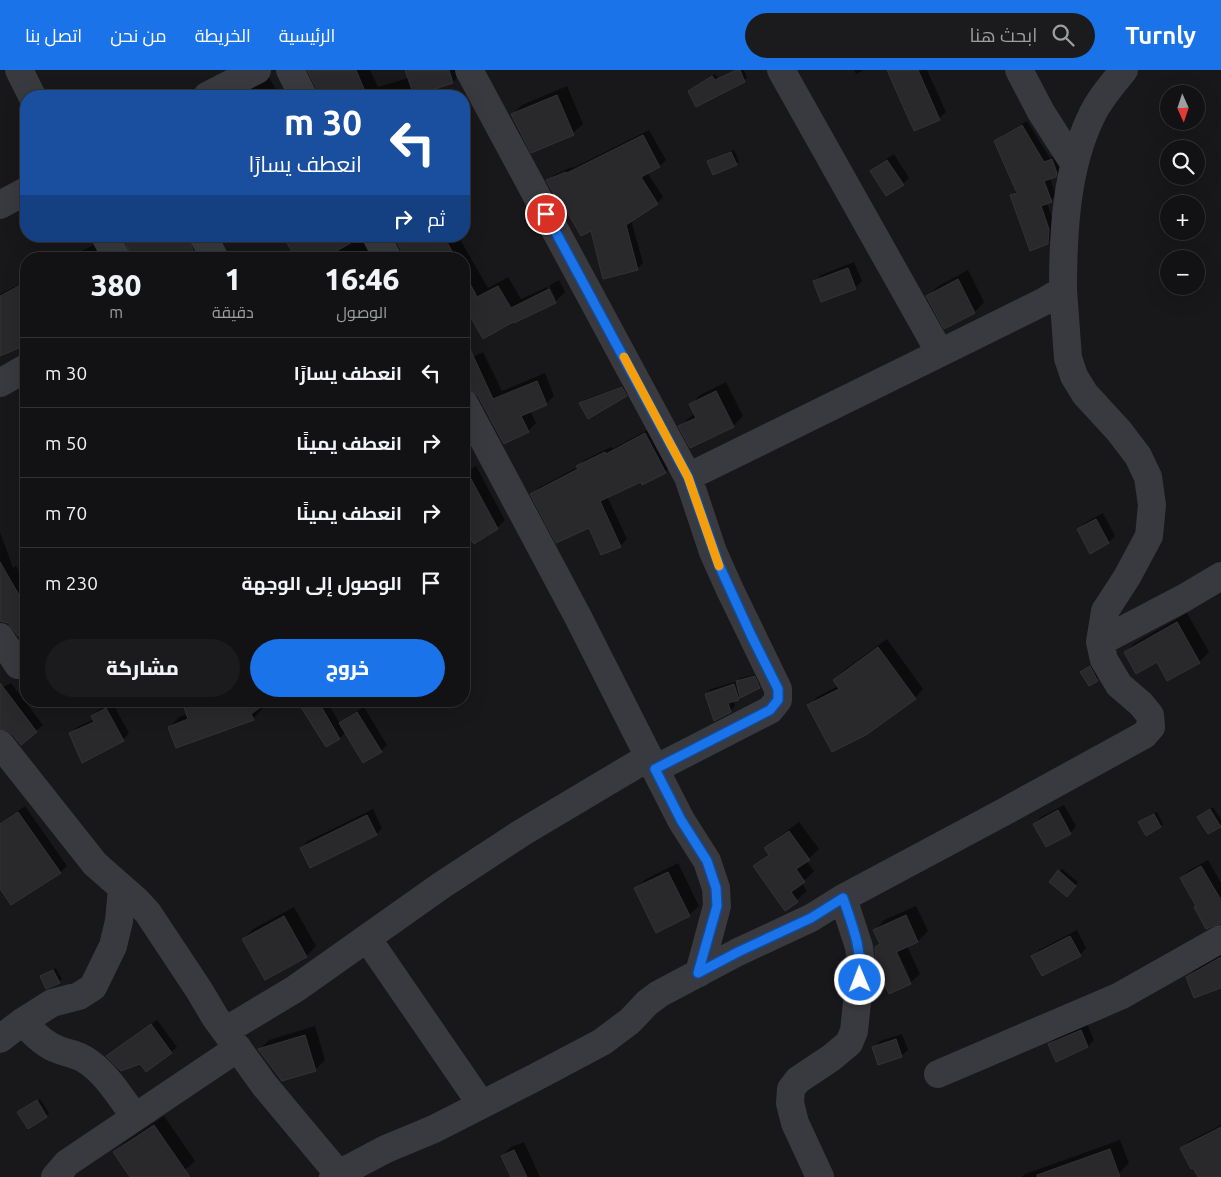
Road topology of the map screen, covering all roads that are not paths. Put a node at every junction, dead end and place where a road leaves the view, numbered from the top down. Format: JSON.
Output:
{"nodes":[{"id":1,"x":19,"y":70,"type":"edge"},
{"id":2,"x":257,"y":70,"type":"edge"},
{"id":3,"x":290,"y":70,"type":"edge"},
{"id":4,"x":470,"y":70,"type":"edge"},
{"id":5,"x":781,"y":70,"type":"edge"},
{"id":6,"x":1019,"y":70,"type":"edge"},
{"id":7,"x":1124,"y":70,"type":"edge"},
{"id":8,"x":29,"y":90,"type":"edge"},
{"id":9,"x":219,"y":90,"type":"edge"},
{"id":10,"x":300,"y":90,"type":"edge"},
{"id":11,"x":1073,"y":162,"type":"junction"},
{"id":12,"x":20,"y":194,"type":"edge"},
{"id":13,"x":0,"y":205,"type":"edge"},
{"id":14,"x":1063,"y":290,"type":"junction"},
{"id":15,"x":940,"y":354,"type":"junction"},
{"id":16,"x":20,"y":372,"type":"edge"},
{"id":17,"x":0,"y":384,"type":"edge"},
{"id":18,"x":470,"y":414,"type":"edge"},
{"id":19,"x":688,"y":477,"type":"junction"},
{"id":20,"x":1221,"y":576,"type":"edge"},
{"id":21,"x":0,"y":637,"type":"edge"},
{"id":22,"x":1100,"y":642,"type":"junction"},
{"id":23,"x":15,"y":667,"type":"edge"},
{"id":24,"x":0,"y":744,"type":"edge"},
{"id":25,"x":652,"y":763,"type":"junction"},
{"id":26,"x":122,"y":888,"type":"junction"},
{"id":27,"x":843,"y":898,"type":"junction"},
{"id":28,"x":367,"y":938,"type":"junction"},
{"id":29,"x":1221,"y":939,"type":"edge"},
{"id":30,"x":698,"y":973,"type":"junction"},
{"id":31,"x":7,"y":1030,"type":"edge"},
{"id":32,"x":232,"y":1040,"type":"junction"},
{"id":33,"x":938,"y":1074,"type":"dead end"},
{"id":34,"x":481,"y":1104,"type":"junction"},
{"id":35,"x":135,"y":1117,"type":"junction"},
{"id":36,"x":338,"y":1176,"type":"edge"},
{"id":37,"x":55,"y":1177,"type":"edge"},
{"id":38,"x":820,"y":1177,"type":"edge"}],
"edges":[{"from":1,"to":8,"type":"street"},
{"from":2,"to":9,"type":"street"},
{"from":3,"to":10,"type":"street"},
{"from":4,"to":19,"type":"street"},
{"from":5,"to":15,"type":"street"},
{"from":6,"to":11,"type":"street"},
{"from":7,"to":11,"type":"street"},
{"from":11,"to":14,"type":"street"},
{"from":12,"to":13,"type":"street"},
{"from":14,"to":15,"type":"street"},
{"from":14,"to":22,"type":"street"},
{"from":15,"to":19,"type":"street"},
{"from":16,"to":17,"type":"street"},
{"from":18,"to":25,"type":"street"},
{"from":19,"to":25,"type":"street"},
{"from":20,"to":22,"type":"street"},
{"from":21,"to":23,"type":"street"},
{"from":22,"to":27,"type":"street"},
{"from":24,"to":26,"type":"street"},
{"from":25,"to":28,"type":"street"},
{"from":25,"to":30,"type":"street"},
{"from":26,"to":31,"type":"street"},
{"from":26,"to":32,"type":"street"},
{"from":27,"to":30,"type":"street"},
{"from":27,"to":38,"type":"street"},
{"from":28,"to":32,"type":"street"},
{"from":28,"to":34,"type":"street"},
{"from":29,"to":33,"type":"street"},
{"from":30,"to":34,"type":"street"},
{"from":31,"to":35,"type":"street"},
{"from":32,"to":35,"type":"street"},
{"from":32,"to":36,"type":"street"},
{"from":34,"to":36,"type":"street"},
{"from":35,"to":37,"type":"street"}]}
